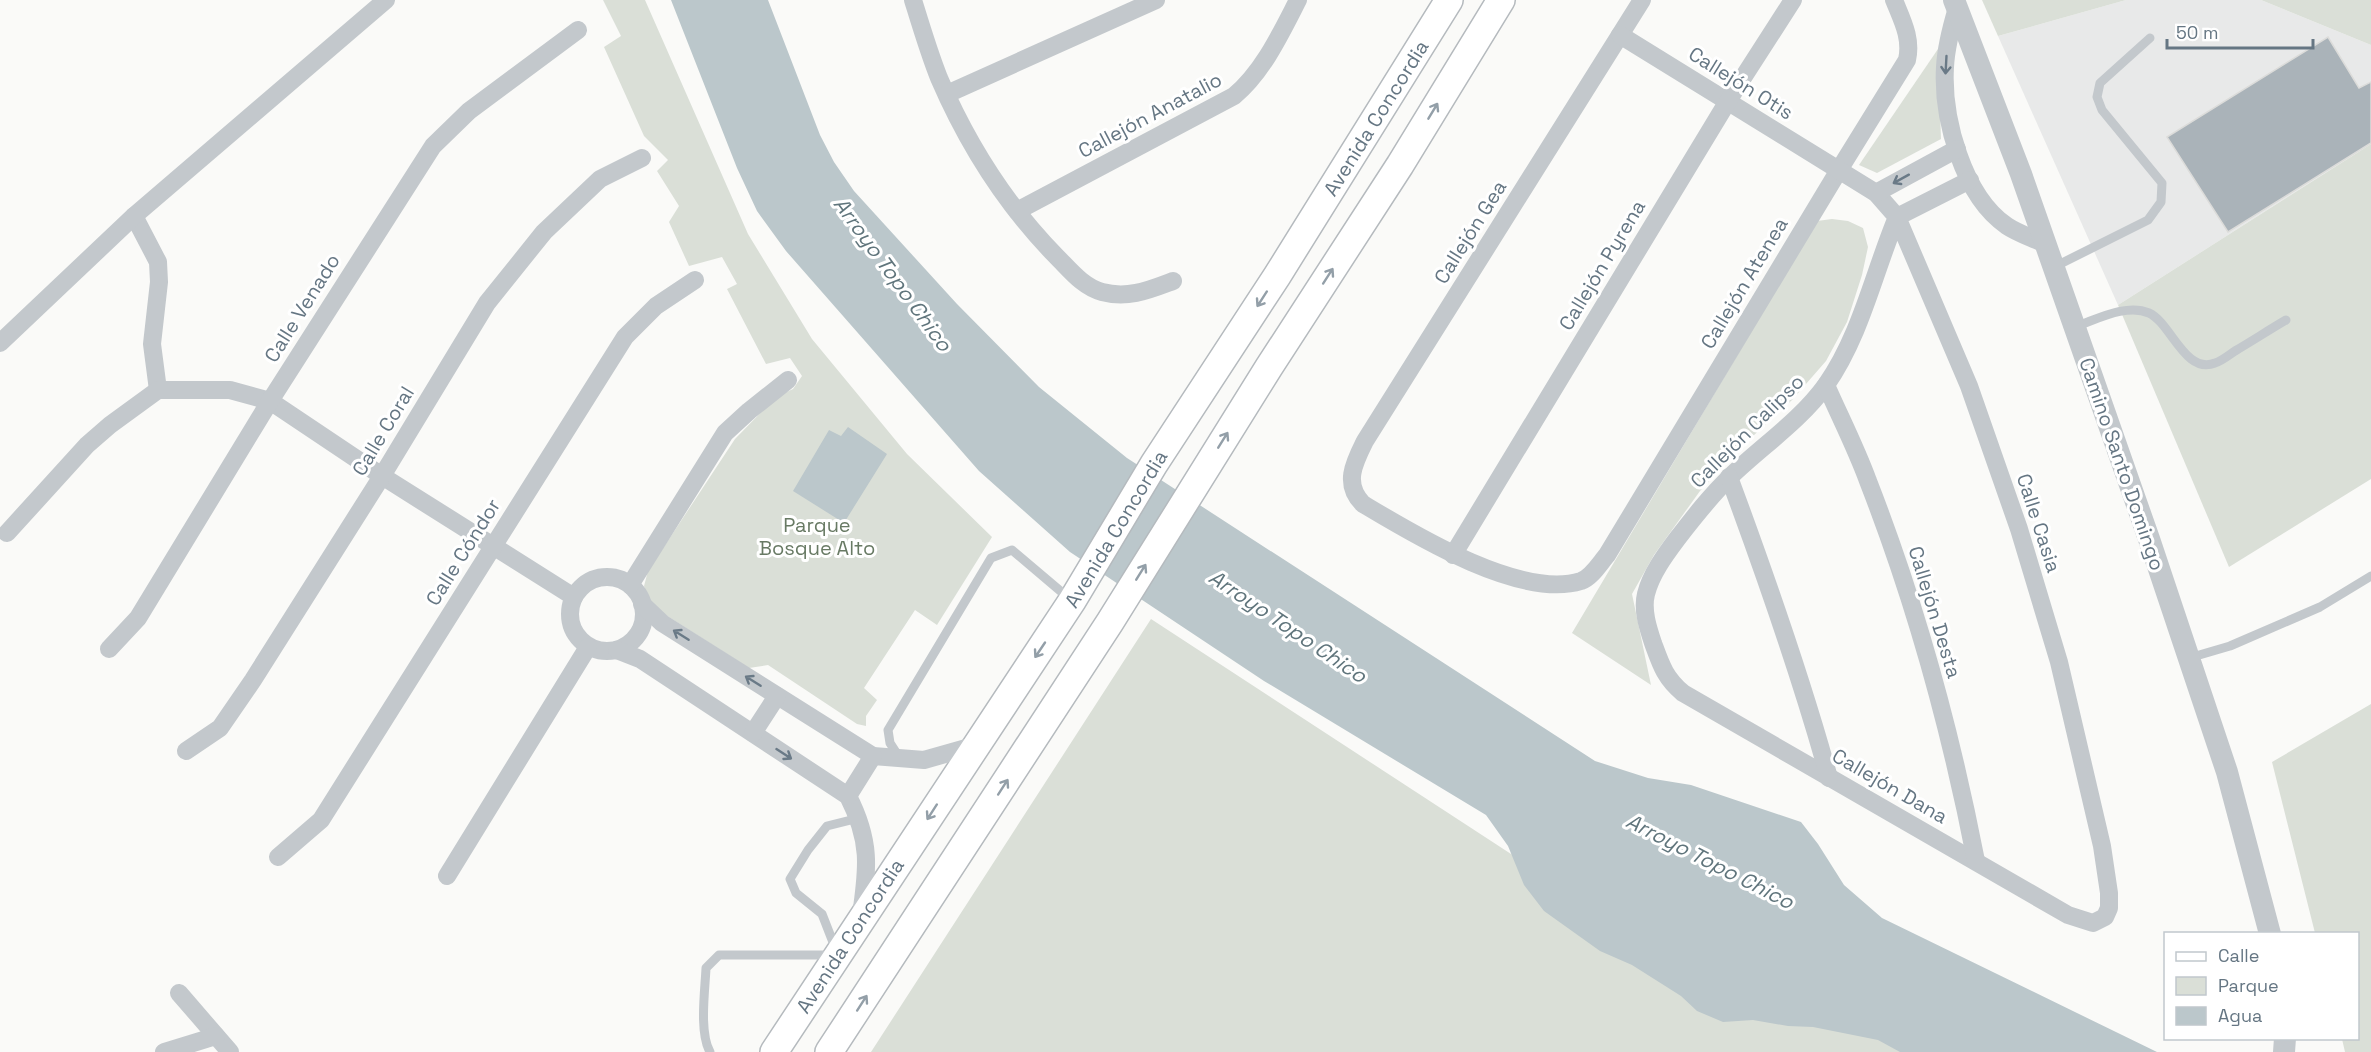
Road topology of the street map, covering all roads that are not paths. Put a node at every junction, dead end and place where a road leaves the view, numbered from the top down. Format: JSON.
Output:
{"nodes":[{"id":1,"x":386,"y":0,"type":"edge"},
{"id":2,"x":913,"y":0,"type":"edge"},
{"id":3,"x":1156,"y":0,"type":"edge"},
{"id":4,"x":1298,"y":0,"type":"edge"},
{"id":5,"x":1501,"y":0,"type":"edge"},
{"id":6,"x":1642,"y":0,"type":"edge"},
{"id":7,"x":1793,"y":0,"type":"edge"},
{"id":8,"x":1894,"y":0,"type":"edge"},
{"id":9,"x":1442,"y":4,"type":"edge"},
{"id":10,"x":1956,"y":4,"type":"edge"},
{"id":11,"x":578,"y":30,"type":"dead end"},
{"id":12,"x":1620,"y":35,"type":"junction"},
{"id":13,"x":2150,"y":38,"type":"dead end"},
{"id":14,"x":947,"y":94,"type":"junction"},
{"id":15,"x":1728,"y":101,"type":"junction"},
{"id":16,"x":1957,"y":149,"type":"junction"},
{"id":17,"x":642,"y":158,"type":"dead end"},
{"id":18,"x":1839,"y":170,"type":"junction"},
{"id":19,"x":1970,"y":180,"type":"junction"},
{"id":20,"x":1876,"y":193,"type":"junction"},
{"id":21,"x":1017,"y":211,"type":"junction"},
{"id":22,"x":134,"y":216,"type":"junction"},
{"id":23,"x":1897,"y":217,"type":"junction"},
{"id":24,"x":2045,"y":244,"type":"junction"},
{"id":25,"x":2054,"y":267,"type":"junction"},
{"id":26,"x":695,"y":280,"type":"dead end"},
{"id":27,"x":1173,"y":281,"type":"dead end"},
{"id":28,"x":2286,"y":320,"type":"dead end"},
{"id":29,"x":2074,"y":327,"type":"junction"},
{"id":30,"x":0,"y":343,"type":"edge"},
{"id":31,"x":788,"y":380,"type":"dead end"},
{"id":32,"x":1826,"y":385,"type":"junction"},
{"id":33,"x":158,"y":390,"type":"junction"},
{"id":34,"x":270,"y":401,"type":"junction"},
{"id":35,"x":382,"y":476,"type":"junction"},
{"id":36,"x":1730,"y":477,"type":"junction"},
{"id":37,"x":7,"y":533,"type":"dead end"},
{"id":38,"x":494,"y":546,"type":"junction"},
{"id":39,"x":1453,"y":555,"type":"junction"},
{"id":40,"x":2371,"y":576,"type":"edge"},
{"id":41,"x":630,"y":585,"type":"junction"},
{"id":42,"x":574,"y":597,"type":"junction"},
{"id":43,"x":1072,"y":601,"type":"junction"},
{"id":44,"x":642,"y":604,"type":"junction"},
{"id":45,"x":588,"y":647,"type":"junction"},
{"id":46,"x":110,"y":649,"type":"dead end"},
{"id":47,"x":617,"y":650,"type":"junction"},
{"id":48,"x":2189,"y":658,"type":"junction"},
{"id":49,"x":1669,"y":681,"type":"joint"},
{"id":50,"x":777,"y":696,"type":"junction"},
{"id":51,"x":753,"y":733,"type":"junction"},
{"id":52,"x":977,"y":745,"type":"junction"},
{"id":53,"x":186,"y":751,"type":"dead end"},
{"id":54,"x":873,"y":756,"type":"junction"},
{"id":55,"x":900,"y":759,"type":"junction"},
{"id":56,"x":1830,"y":778,"type":"junction"},
{"id":57,"x":849,"y":796,"type":"junction"},
{"id":58,"x":859,"y":818,"type":"junction"},
{"id":59,"x":278,"y":857,"type":"dead end"},
{"id":60,"x":1976,"y":861,"type":"junction"},
{"id":61,"x":447,"y":876,"type":"dead end"},
{"id":62,"x":860,"y":922,"type":"junction"},
{"id":63,"x":2093,"y":923,"type":"joint"},
{"id":64,"x":2270,"y":932,"type":"edge"},
{"id":65,"x":838,"y":955,"type":"junction"},
{"id":66,"x":179,"y":993,"type":"dead end"},
{"id":67,"x":216,"y":1036,"type":"junction"},
{"id":68,"x":164,"y":1052,"type":"edge"},
{"id":69,"x":230,"y":1052,"type":"edge"},
{"id":70,"x":710,"y":1052,"type":"edge"},
{"id":71,"x":774,"y":1052,"type":"edge"},
{"id":72,"x":830,"y":1052,"type":"edge"}],
"edges":[{"from":1,"to":22,"type":"street"},
{"from":2,"to":14,"type":"street"},
{"from":3,"to":14,"type":"street"},
{"from":4,"to":21,"type":"street","name":"Callejón Anatalio"},
{"from":72,"to":5,"type":"main road","one_way":true},
{"from":6,"to":12,"type":"street","name":"Callejón Gea"},
{"from":7,"to":15,"type":"street","name":"Callejón Pyrena"},
{"from":8,"to":18,"type":"street","name":"Callejón Atenea"},
{"from":9,"to":43,"type":"main road","name":"Avenida Concordia","one_way":true},
{"from":10,"to":16,"type":"street","one_way":true},
{"from":10,"to":24,"type":"street","name":"Camino Santo Domingo"},
{"from":11,"to":34,"type":"street","name":"Calle Venado"},
{"from":12,"to":15,"type":"street","name":"Callejón Otis"},
{"from":12,"to":39,"type":"street","name":"Callejón Gea"},
{"from":13,"to":25,"type":"lane"},
{"from":14,"to":21,"type":"street"},
{"from":15,"to":18,"type":"street","name":"Callejón Otis"},
{"from":15,"to":39,"type":"street","name":"Callejón Pyrena"},
{"from":16,"to":19,"type":"street"},
{"from":16,"to":20,"type":"street","one_way":true},
{"from":17,"to":35,"type":"street","name":"Calle Coral"},
{"from":18,"to":20,"type":"street","name":"Calle Casia"},
{"from":18,"to":39,"type":"street","name":"Callejón Atenea"},
{"from":19,"to":23,"type":"street"},
{"from":19,"to":24,"type":"street"},
{"from":20,"to":23,"type":"street","name":"Calle Casia"},
{"from":21,"to":27,"type":"street"},
{"from":22,"to":30,"type":"street"},
{"from":22,"to":33,"type":"street"},
{"from":23,"to":32,"type":"street","name":"Callejón Calipso"},
{"from":23,"to":63,"type":"street","name":"Calle Casia"},
{"from":24,"to":25,"type":"street","name":"Camino Santo Domingo"},
{"from":25,"to":29,"type":"street","name":"Camino Santo Domingo"},
{"from":26,"to":38,"type":"street","name":"Calle Cóndor"},
{"from":28,"to":29,"type":"lane"},
{"from":29,"to":48,"type":"street","name":"Camino Santo Domingo"},
{"from":31,"to":41,"type":"street"},
{"from":32,"to":36,"type":"street","name":"Callejón Calipso"},
{"from":32,"to":60,"type":"street","name":"Callejón Desta"},
{"from":33,"to":34,"type":"street"},
{"from":33,"to":37,"type":"street"},
{"from":34,"to":35,"type":"street"},
{"from":34,"to":46,"type":"street","name":"Calle Venado"},
{"from":35,"to":38,"type":"street"},
{"from":35,"to":53,"type":"street","name":"Calle Coral"},
{"from":36,"to":49,"type":"street","name":"Callejón Calipso"},
{"from":36,"to":56,"type":"street"},
{"from":38,"to":42,"type":"street"},
{"from":38,"to":59,"type":"street","name":"Calle Cóndor"},
{"from":40,"to":48,"type":"lane"},
{"from":41,"to":42,"type":"street"},
{"from":41,"to":44,"type":"street"},
{"from":42,"to":45,"type":"street"},
{"from":43,"to":52,"type":"main road","name":"Avenida Concordia","one_way":true},
{"from":43,"to":55,"type":"lane"},
{"from":44,"to":47,"type":"street"},
{"from":50,"to":44,"type":"street","one_way":true},
{"from":45,"to":47,"type":"street"},
{"from":45,"to":61,"type":"street"},
{"from":47,"to":51,"type":"street"},
{"from":48,"to":64,"type":"street","name":"Camino Santo Domingo"},
{"from":49,"to":56,"type":"street","name":"Callejón Dana"},
{"from":50,"to":51,"type":"street"},
{"from":50,"to":54,"type":"street"},
{"from":51,"to":57,"type":"street","one_way":true},
{"from":52,"to":55,"type":"street"},
{"from":52,"to":62,"type":"main road","name":"Avenida Concordia","one_way":true},
{"from":54,"to":55,"type":"street"},
{"from":54,"to":57,"type":"street"},
{"from":56,"to":60,"type":"street","name":"Callejón Dana"},
{"from":57,"to":58,"type":"street"},
{"from":58,"to":62,"type":"street"},
{"from":58,"to":65,"type":"lane"},
{"from":60,"to":63,"type":"street","name":"Callejón Dana"},
{"from":62,"to":65,"type":"main road","name":"Avenida Concordia"},
{"from":65,"to":70,"type":"lane"},
{"from":65,"to":71,"type":"main road","name":"Avenida Concordia"},
{"from":66,"to":67,"type":"street"},
{"from":67,"to":68,"type":"street"},
{"from":67,"to":69,"type":"street"}]}
